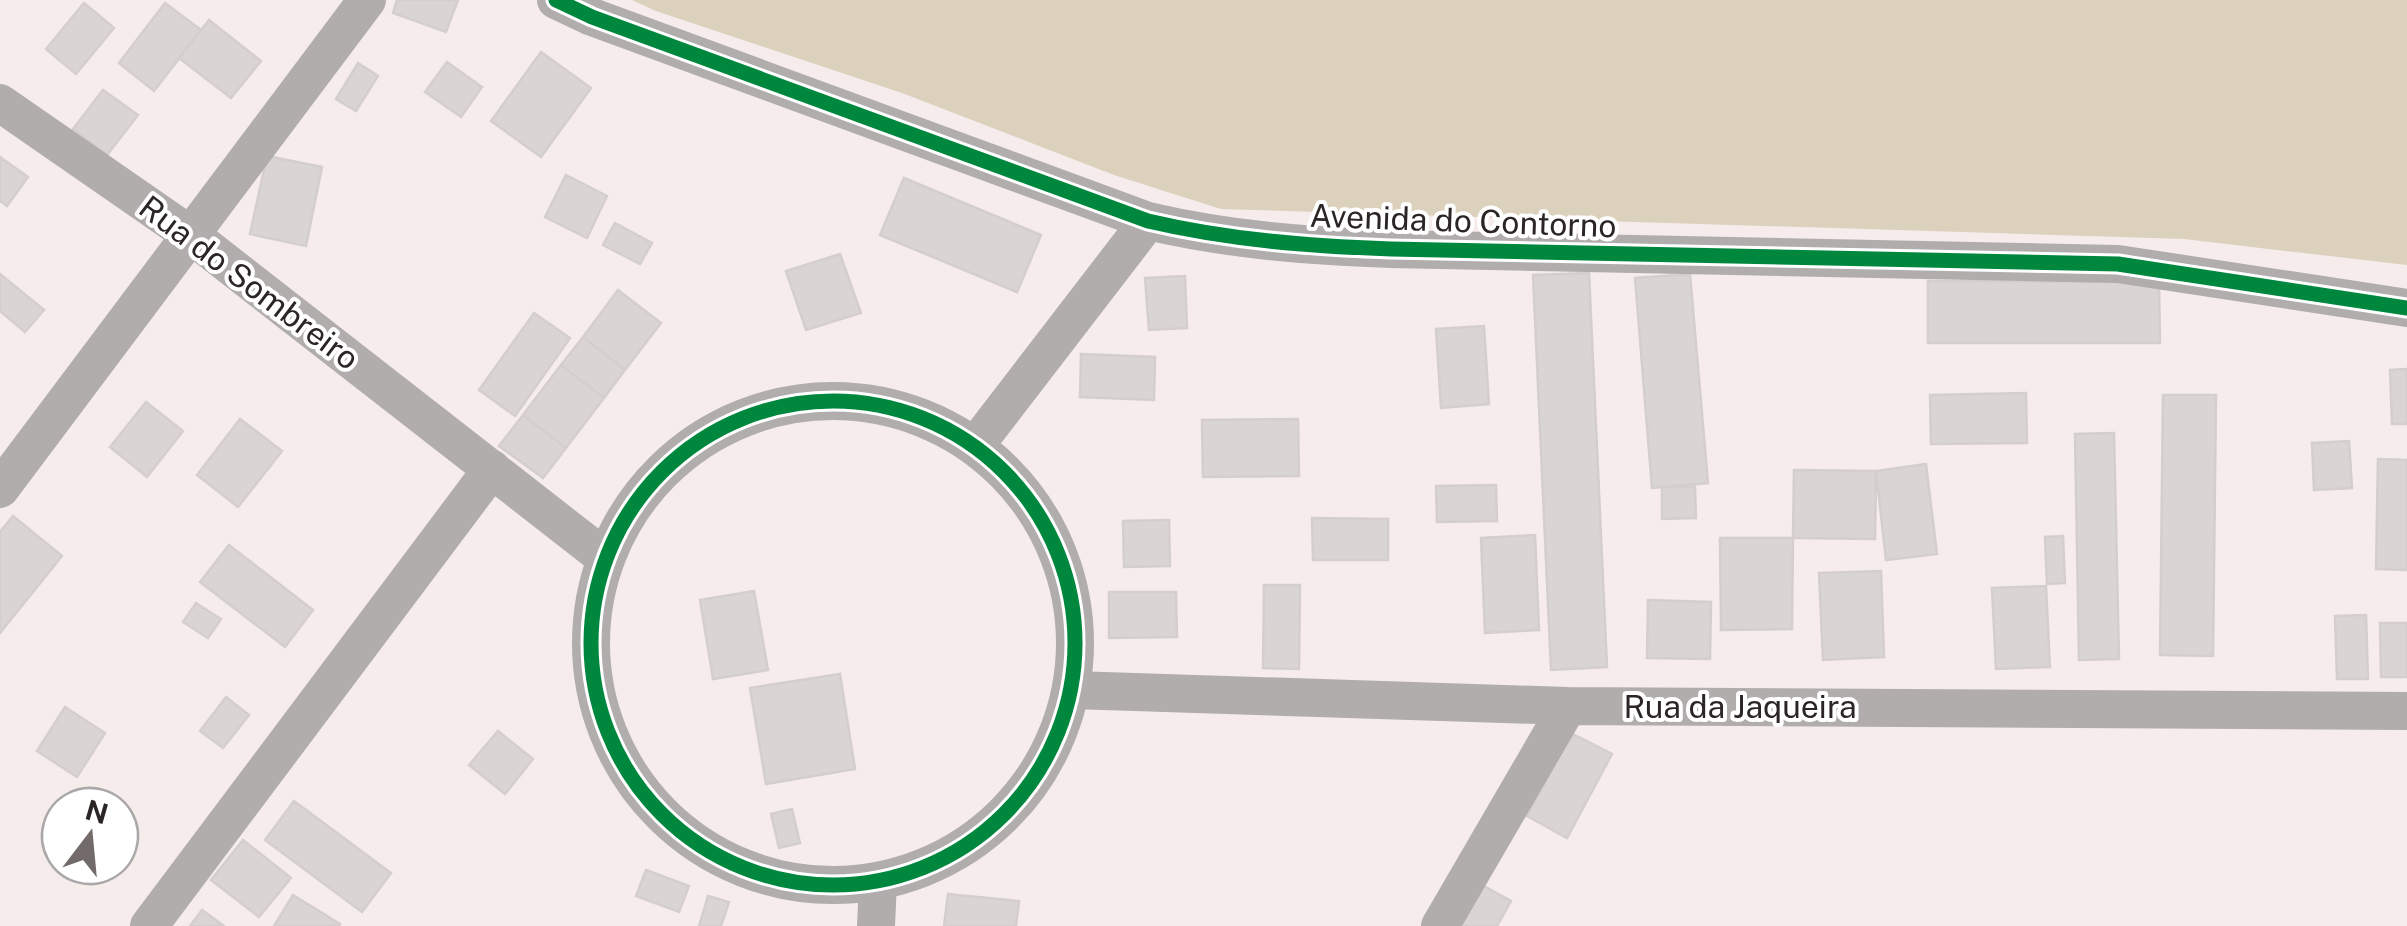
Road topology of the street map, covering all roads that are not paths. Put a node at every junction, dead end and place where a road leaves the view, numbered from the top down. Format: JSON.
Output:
{"nodes":[{"id":1,"x":367,"y":0,"type":"edge"},
{"id":2,"x":556,"y":0,"type":"edge"},
{"id":3,"x":0,"y":103,"type":"edge"},
{"id":4,"x":1148,"y":221,"type":"junction"},
{"id":5,"x":192,"y":236,"type":"junction"},
{"id":6,"x":2407,"y":308,"type":"edge"},
{"id":7,"x":975,"y":446,"type":"junction"},
{"id":8,"x":492,"y":469,"type":"junction"},
{"id":9,"x":0,"y":489,"type":"edge"},
{"id":10,"x":604,"y":557,"type":"junction"},
{"id":11,"x":1073,"y":690,"type":"junction"},
{"id":12,"x":1568,"y":706,"type":"junction"},
{"id":13,"x":2407,"y":711,"type":"edge"},
{"id":14,"x":878,"y":882,"type":"junction"},
{"id":15,"x":149,"y":926,"type":"edge"},
{"id":16,"x":876,"y":926,"type":"edge"},
{"id":17,"x":1440,"y":926,"type":"edge"}],
"edges":[{"from":1,"to":5,"type":"street"},
{"from":2,"to":4,"type":"street","name":"Avenida do Contorno"},
{"from":3,"to":5,"type":"street","name":"Rua do Sombreiro"},
{"from":4,"to":6,"type":"street","name":"Avenida do Contorno"},
{"from":4,"to":7,"type":"street"},
{"from":5,"to":8,"type":"street","name":"Rua do Sombreiro"},
{"from":5,"to":9,"type":"street"},
{"from":7,"to":10,"type":"street"},
{"from":7,"to":11,"type":"street"},
{"from":8,"to":10,"type":"street","name":"Rua do Sombreiro"},
{"from":8,"to":15,"type":"street"},
{"from":10,"to":14,"type":"street"},
{"from":11,"to":12,"type":"street","name":"Rua da Jaqueira"},
{"from":11,"to":14,"type":"street"},
{"from":12,"to":13,"type":"street","name":"Rua da Jaqueira"},
{"from":12,"to":17,"type":"street"},
{"from":14,"to":16,"type":"street"}]}
